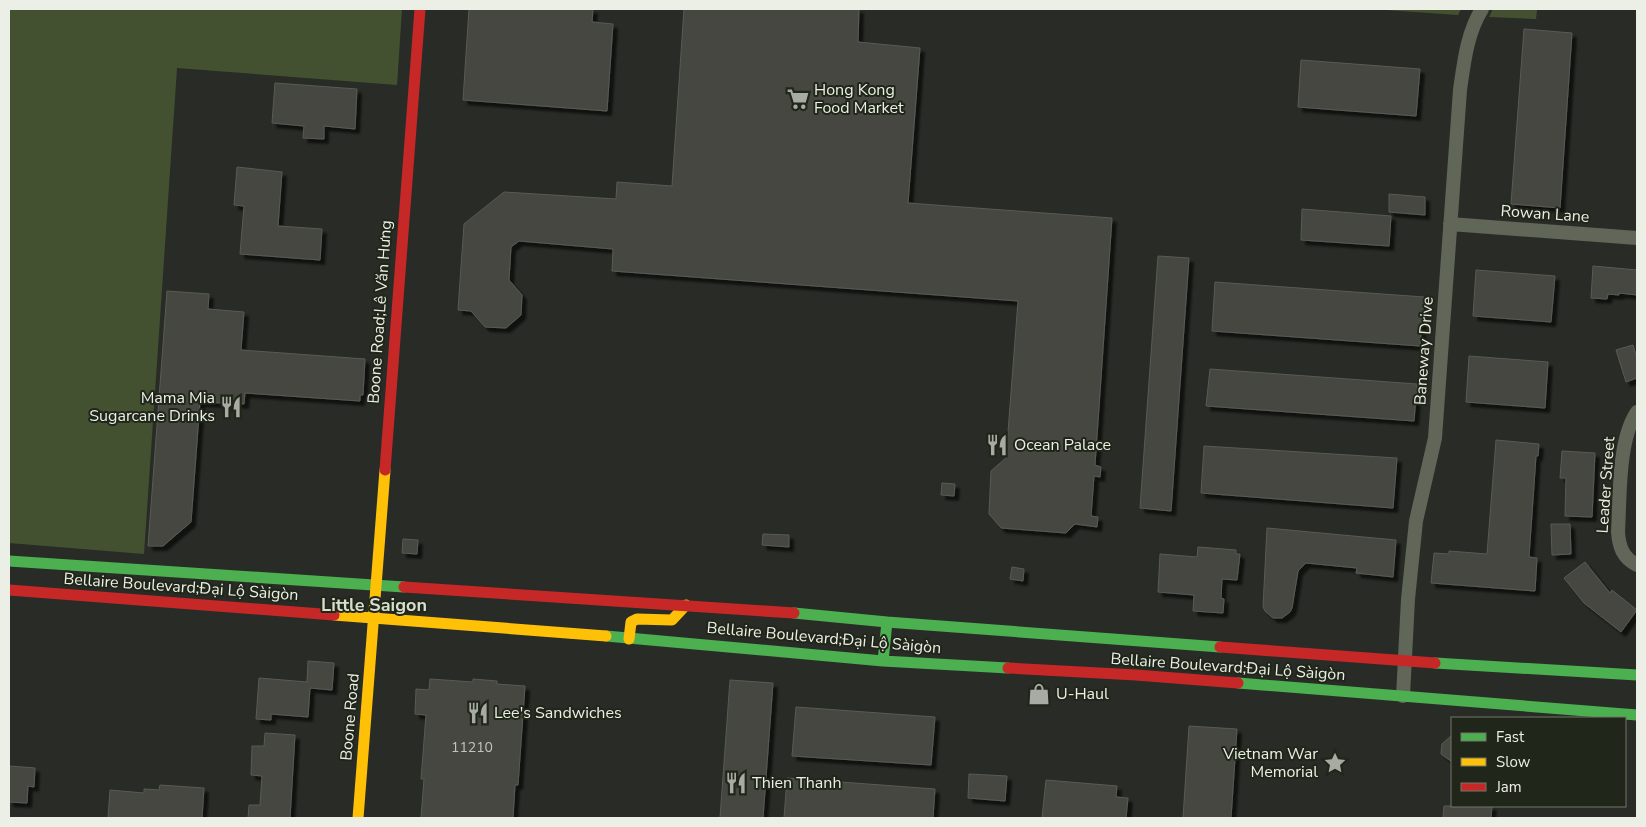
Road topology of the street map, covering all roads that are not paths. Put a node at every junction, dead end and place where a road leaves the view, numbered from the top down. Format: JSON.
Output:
{"nodes":[{"id":1,"x":420,"y":9,"type":"edge"},
{"id":2,"x":1482,"y":9,"type":"edge"},
{"id":3,"x":1450,"y":224,"type":"junction"},
{"id":4,"x":1637,"y":238,"type":"edge"},
{"id":5,"x":1637,"y":412,"type":"edge"},
{"id":6,"x":9,"y":561,"type":"edge"},
{"id":7,"x":1637,"y":565,"type":"edge"},
{"id":8,"x":162,"y":571,"type":"junction"},
{"id":9,"x":376,"y":586,"type":"junction"},
{"id":10,"x":9,"y":590,"type":"edge"},
{"id":11,"x":160,"y":594,"type":"junction"},
{"id":12,"x":686,"y":605,"type":"junction"},
{"id":13,"x":374,"y":618,"type":"junction"},
{"id":14,"x":887,"y":622,"type":"junction"},
{"id":15,"x":629,"y":639,"type":"junction"},
{"id":16,"x":883,"y":661,"type":"junction"},
{"id":17,"x":1405,"y":661,"type":"junction"},
{"id":18,"x":1637,"y":675,"type":"edge"},
{"id":19,"x":1403,"y":696,"type":"junction"},
{"id":20,"x":1637,"y":714,"type":"edge"},
{"id":21,"x":358,"y":818,"type":"edge"}],
"edges":[{"from":1,"to":9,"type":"main road","name":"Boone Road;Lê Văn Hưng"},
{"from":2,"to":3,"type":"street","name":"Baneway Drive"},
{"from":3,"to":4,"type":"street","name":"Rowan Lane"},
{"from":3,"to":17,"type":"street","name":"Baneway Drive"},
{"from":5,"to":7,"type":"street","name":"Leader Street"},
{"from":6,"to":8,"type":"main road","name":"Bellaire Boulevard;Đại Lộ Sàigòn"},
{"from":8,"to":9,"type":"main road","name":"Bellaire Boulevard;Đại Lộ Sàigòn"},
{"from":8,"to":11,"type":"main road"},
{"from":9,"to":12,"type":"main road","name":"Bellaire Boulevard;Đại Lộ Sàigòn"},
{"from":9,"to":13,"type":"main road","name":"Boone Road;Lê Văn Hưng"},
{"from":10,"to":11,"type":"main road","name":"Bellaire Boulevard;Đại Lộ Sàigòn"},
{"from":11,"to":13,"type":"main road","name":"Bellaire Boulevard;Đại Lộ Sàigòn"},
{"from":12,"to":14,"type":"main road","name":"Bellaire Boulevard;Đại Lộ Sàigòn"},
{"from":12,"to":15,"type":"main road"},
{"from":13,"to":15,"type":"main road","name":"Bellaire Boulevard;Đại Lộ Sàigòn"},
{"from":13,"to":21,"type":"main road","name":"Boone Road"},
{"from":14,"to":16,"type":"main road"},
{"from":14,"to":17,"type":"main road","name":"Bellaire Boulevard;Đại Lộ Sàigòn"},
{"from":15,"to":16,"type":"main road","name":"Bellaire Boulevard;Đại Lộ Sàigòn"},
{"from":16,"to":19,"type":"main road","name":"Bellaire Boulevard;Đại Lộ Sàigòn"},
{"from":17,"to":18,"type":"main road","name":"Bellaire Boulevard;Đại Lộ Sàigòn"},
{"from":17,"to":19,"type":"street","name":"Baneway Drive"},
{"from":19,"to":20,"type":"main road","name":"Bellaire Boulevard;Đại Lộ Sàigòn"}]}
